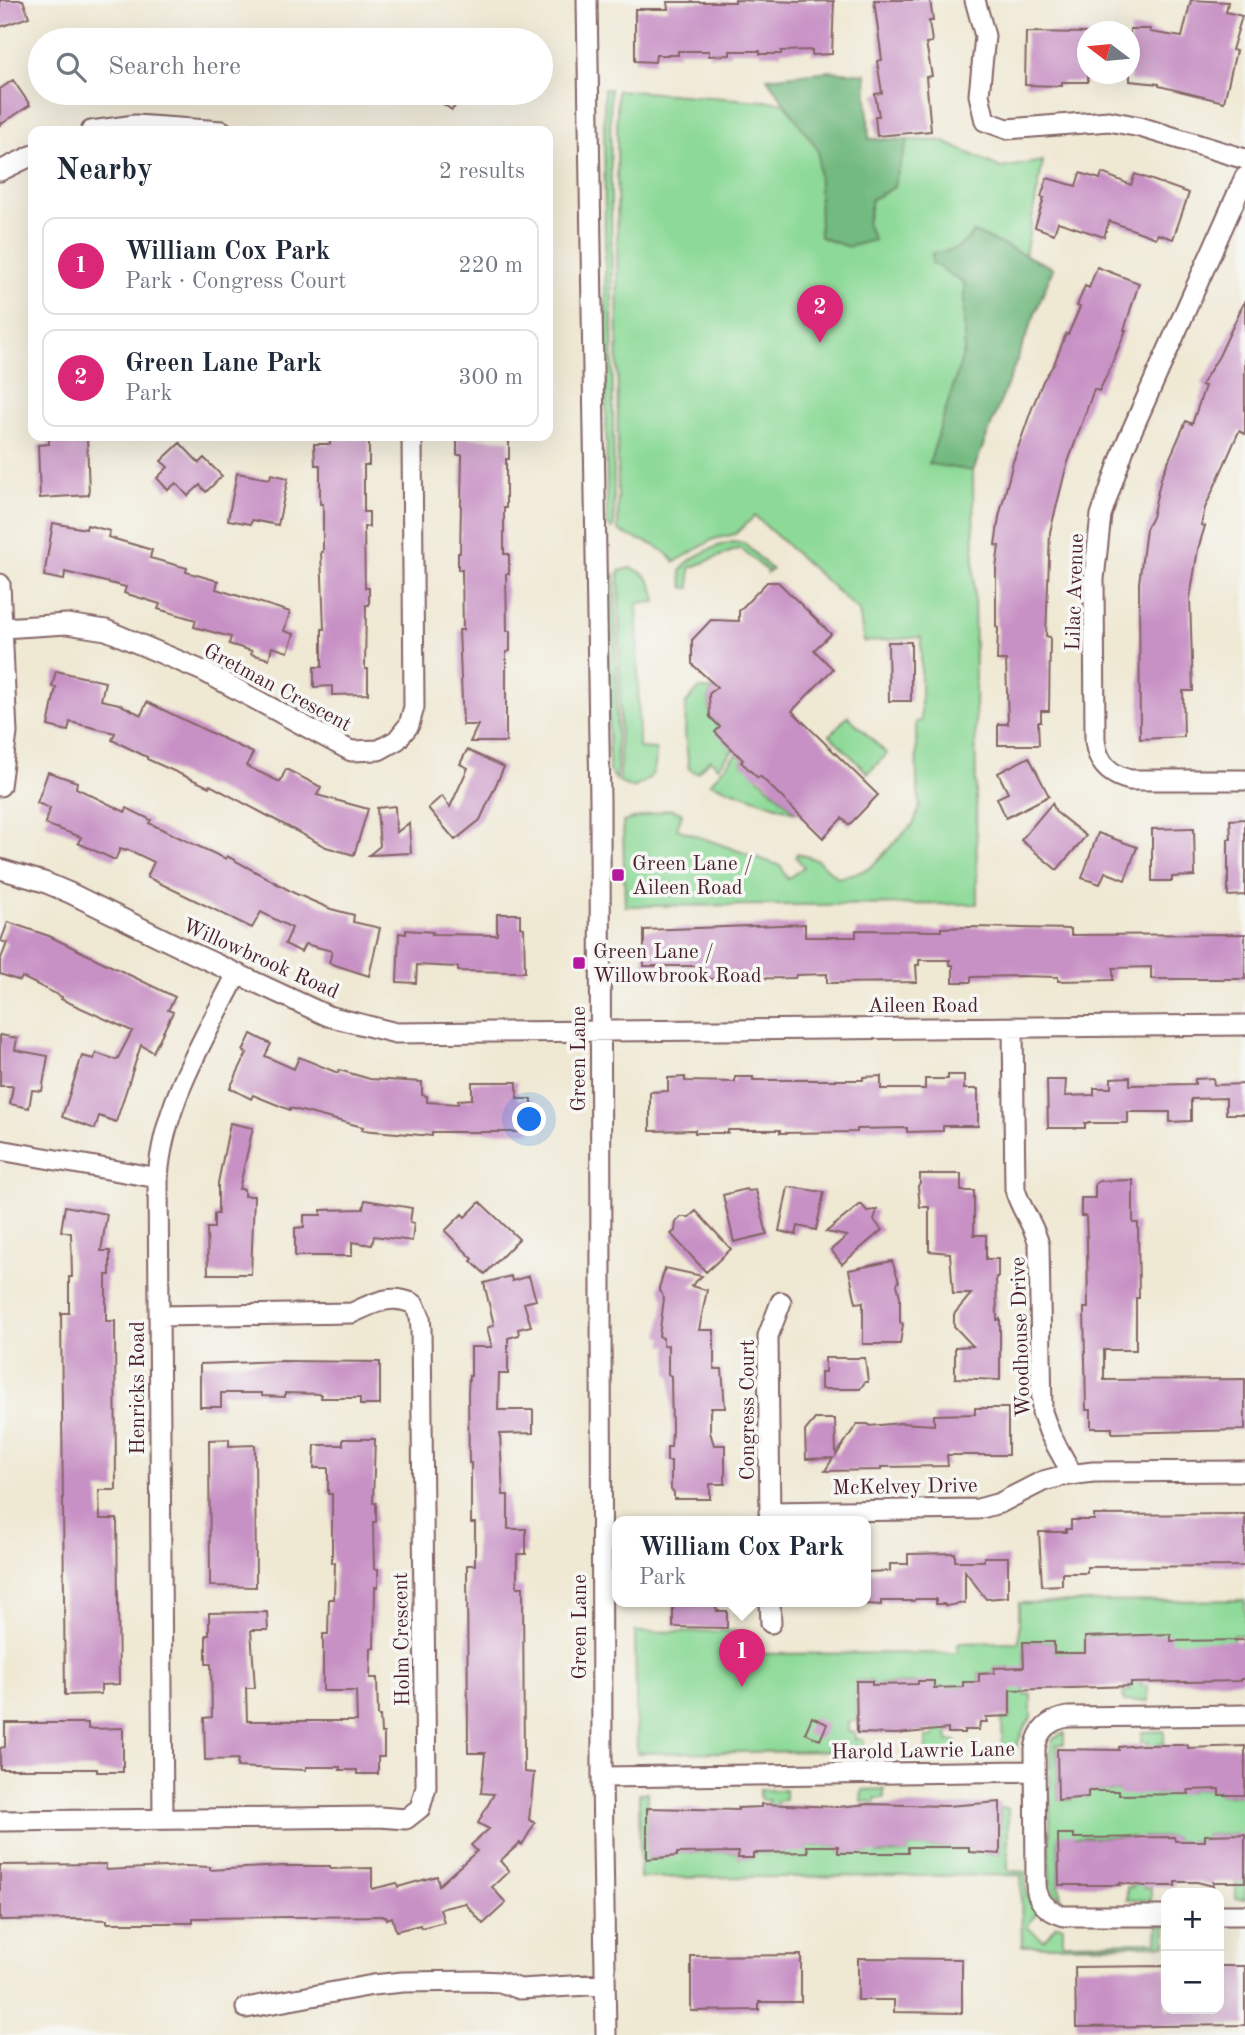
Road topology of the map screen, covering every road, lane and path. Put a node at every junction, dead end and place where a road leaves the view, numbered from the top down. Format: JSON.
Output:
{"nodes":[{"id":1,"x":587,"y":0,"type":"edge"},
{"id":2,"x":975,"y":0,"type":"edge"},
{"id":3,"x":128,"y":126,"type":"edge"},
{"id":4,"x":150,"y":126,"type":"edge"},
{"id":5,"x":28,"y":157,"type":"edge"},
{"id":6,"x":1245,"y":159,"type":"edge"},
{"id":7,"x":0,"y":170,"type":"edge"},
{"id":8,"x":1245,"y":177,"type":"edge"},
{"id":9,"x":412,"y":441,"type":"edge"},
{"id":10,"x":0,"y":584,"type":"edge"},
{"id":11,"x":2,"y":628,"type":"junction"},
{"id":12,"x":1245,"y":779,"type":"edge"},
{"id":13,"x":0,"y":786,"type":"edge"},
{"id":14,"x":0,"y":869,"type":"edge"},
{"id":15,"x":237,"y":974,"type":"junction"},
{"id":16,"x":1245,"y":1025,"type":"edge"},
{"id":17,"x":1013,"y":1028,"type":"junction"},
{"id":18,"x":601,"y":1032,"type":"junction"},
{"id":19,"x":0,"y":1150,"type":"edge"},
{"id":20,"x":158,"y":1178,"type":"junction"},
{"id":21,"x":781,"y":1302,"type":"dead end"},
{"id":22,"x":159,"y":1316,"type":"junction"},
{"id":23,"x":1245,"y":1471,"type":"edge"},
{"id":24,"x":1072,"y":1474,"type":"junction"},
{"id":25,"x":769,"y":1516,"type":"edge"},
{"id":26,"x":770,"y":1607,"type":"edge"},
{"id":27,"x":771,"y":1623,"type":"dead end"},
{"id":28,"x":1245,"y":1715,"type":"edge"},
{"id":29,"x":1035,"y":1772,"type":"junction"},
{"id":30,"x":602,"y":1777,"type":"junction"},
{"id":31,"x":163,"y":1819,"type":"junction"},
{"id":32,"x":0,"y":1821,"type":"edge"},
{"id":33,"x":1224,"y":1915,"type":"edge"},
{"id":34,"x":1245,"y":1915,"type":"edge"},
{"id":35,"x":1161,"y":1916,"type":"edge"},
{"id":36,"x":605,"y":1984,"type":"junction"},
{"id":37,"x":246,"y":2008,"type":"dead end"},
{"id":38,"x":606,"y":2035,"type":"edge"}],
"edges":[{"from":1,"to":18,"type":"street","name":"Green Lane"},
{"from":2,"to":6,"type":"street"},
{"from":3,"to":4,"type":"street"},
{"from":5,"to":7,"type":"street"},
{"from":8,"to":12,"type":"street","name":"Lilac Avenue"},
{"from":9,"to":11,"type":"street","name":"Gretman Crescent"},
{"from":10,"to":11,"type":"street"},
{"from":11,"to":13,"type":"street"},
{"from":14,"to":15,"type":"street","name":"Willowbrook Road"},
{"from":15,"to":18,"type":"street","name":"Willowbrook Road"},
{"from":15,"to":20,"type":"street","name":"Henricks Road"},
{"from":16,"to":17,"type":"street","name":"Aileen Road"},
{"from":17,"to":18,"type":"street","name":"Aileen Road"},
{"from":17,"to":24,"type":"street","name":"Woodhouse Drive"},
{"from":18,"to":30,"type":"street","name":"Green Lane"},
{"from":19,"to":20,"type":"street"},
{"from":20,"to":22,"type":"street","name":"Henricks Road"},
{"from":21,"to":25,"type":"street","name":"Congress Court"},
{"from":22,"to":31,"type":"street","name":"Henricks Road"},
{"from":22,"to":31,"type":"street","name":"Holm Crescent"},
{"from":23,"to":24,"type":"street","name":"McKelvey Drive"},
{"from":24,"to":25,"type":"street","name":"McKelvey Drive"},
{"from":26,"to":27,"type":"street"},
{"from":28,"to":29,"type":"street","name":"Harold Lawrie Lane"},
{"from":29,"to":30,"type":"street","name":"Harold Lawrie Lane"},
{"from":29,"to":35,"type":"street"},
{"from":30,"to":36,"type":"street","name":"Green Lane"},
{"from":31,"to":32,"type":"street","name":"Holm Crescent"},
{"from":33,"to":34,"type":"street"},
{"from":36,"to":37,"type":"street"},
{"from":36,"to":38,"type":"street","name":"Green Lane"}]}
